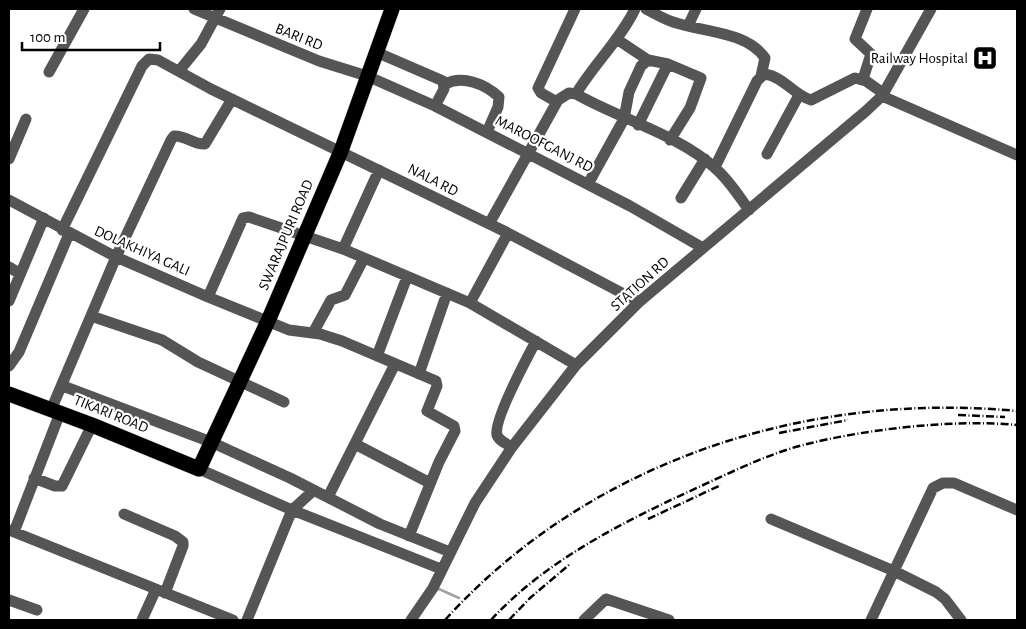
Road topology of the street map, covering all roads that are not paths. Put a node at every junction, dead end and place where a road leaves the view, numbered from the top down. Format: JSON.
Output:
{"nodes":[{"id":1,"x":84,"y":9,"type":"edge"},
{"id":2,"x":194,"y":9,"type":"edge"},
{"id":3,"x":392,"y":9,"type":"edge"},
{"id":4,"x":575,"y":9,"type":"edge"},
{"id":5,"x":635,"y":9,"type":"edge"},
{"id":6,"x":646,"y":9,"type":"edge"},
{"id":7,"x":696,"y":9,"type":"edge"},
{"id":8,"x":867,"y":9,"type":"edge"},
{"id":9,"x":931,"y":9,"type":"edge"},
{"id":10,"x":217,"y":14,"type":"edge"},
{"id":11,"x":688,"y":26,"type":"junction"},
{"id":12,"x":618,"y":40,"type":"junction"},
{"id":13,"x":376,"y":52,"type":"junction"},
{"id":14,"x":648,"y":60,"type":"junction"},
{"id":15,"x":668,"y":64,"type":"junction"},
{"id":16,"x":178,"y":71,"type":"junction"},
{"id":17,"x":49,"y":72,"type":"dead end"},
{"id":18,"x":367,"y":76,"type":"junction"},
{"id":19,"x":761,"y":76,"type":"junction"},
{"id":20,"x":863,"y":79,"type":"junction"},
{"id":21,"x":445,"y":84,"type":"junction"},
{"id":22,"x":576,"y":94,"type":"junction"},
{"id":23,"x":799,"y":95,"type":"junction"},
{"id":24,"x":882,"y":95,"type":"junction"},
{"id":25,"x":232,"y":99,"type":"junction"},
{"id":26,"x":557,"y":102,"type":"junction"},
{"id":27,"x":435,"y":106,"type":"junction"},
{"id":28,"x":26,"y":119,"type":"dead end"},
{"id":29,"x":624,"y":119,"type":"junction"},
{"id":30,"x":638,"y":125,"type":"junction"},
{"id":31,"x":487,"y":132,"type":"junction"},
{"id":32,"x":670,"y":140,"type":"junction"},
{"id":33,"x":341,"y":151,"type":"junction"},
{"id":34,"x":527,"y":152,"type":"junction"},
{"id":35,"x":767,"y":154,"type":"dead end"},
{"id":36,"x":1017,"y":155,"type":"edge"},
{"id":37,"x":9,"y":159,"type":"edge"},
{"id":38,"x":705,"y":159,"type":"junction"},
{"id":39,"x":715,"y":167,"type":"junction"},
{"id":40,"x":379,"y":170,"type":"junction"},
{"id":41,"x":588,"y":184,"type":"junction"},
{"id":42,"x":681,"y":198,"type":"dead end"},
{"id":43,"x":9,"y":200,"type":"edge"},
{"id":44,"x":749,"y":210,"type":"junction"},
{"id":45,"x":44,"y":218,"type":"junction"},
{"id":46,"x":489,"y":224,"type":"junction"},
{"id":47,"x":66,"y":232,"type":"junction"},
{"id":48,"x":508,"y":233,"type":"junction"},
{"id":49,"x":304,"y":235,"type":"junction"},
{"id":50,"x":703,"y":248,"type":"junction"},
{"id":51,"x":344,"y":249,"type":"junction"},
{"id":52,"x":116,"y":257,"type":"junction"},
{"id":53,"x":364,"y":258,"type":"junction"},
{"id":54,"x":9,"y":267,"type":"edge"},
{"id":55,"x":20,"y":274,"type":"junction"},
{"id":56,"x":407,"y":277,"type":"junction"},
{"id":57,"x":447,"y":293,"type":"junction"},
{"id":58,"x":208,"y":297,"type":"junction"},
{"id":59,"x":9,"y":301,"type":"edge"},
{"id":60,"x":639,"y":302,"type":"junction"},
{"id":61,"x":470,"y":303,"type":"junction"},
{"id":62,"x":91,"y":316,"type":"junction"},
{"id":63,"x":268,"y":321,"type":"junction"},
{"id":64,"x":313,"y":333,"type":"junction"},
{"id":65,"x":536,"y":341,"type":"junction"},
{"id":66,"x":14,"y":349,"type":"edge"},
{"id":67,"x":377,"y":356,"type":"junction"},
{"id":68,"x":396,"y":364,"type":"junction"},
{"id":69,"x":576,"y":365,"type":"junction"},
{"id":70,"x":9,"y":366,"type":"edge"},
{"id":71,"x":419,"y":374,"type":"junction"},
{"id":72,"x":240,"y":381,"type":"junction"},
{"id":73,"x":63,"y":386,"type":"junction"},
{"id":74,"x":9,"y":394,"type":"edge"},
{"id":75,"x":284,"y":402,"type":"dead end"},
{"id":76,"x":55,"y":411,"type":"junction"},
{"id":77,"x":92,"y":425,"type":"junction"},
{"id":78,"x":211,"y":442,"type":"junction"},
{"id":79,"x":355,"y":444,"type":"junction"},
{"id":80,"x":512,"y":447,"type":"junction"},
{"id":81,"x":199,"y":469,"type":"junction"},
{"id":82,"x":34,"y":478,"type":"junction"},
{"id":83,"x":430,"y":483,"type":"junction"},
{"id":84,"x":314,"y":490,"type":"junction"},
{"id":85,"x":328,"y":497,"type":"junction"},
{"id":86,"x":292,"y":510,"type":"junction"},
{"id":87,"x":1017,"y":510,"type":"edge"},
{"id":88,"x":124,"y":514,"type":"dead end"},
{"id":89,"x":771,"y":519,"type":"dead end"},
{"id":90,"x":11,"y":531,"type":"edge"},
{"id":91,"x":409,"y":536,"type":"junction"},
{"id":92,"x":450,"y":552,"type":"junction"},
{"id":93,"x":441,"y":569,"type":"junction"},
{"id":94,"x":894,"y":570,"type":"junction"},
{"id":95,"x":160,"y":591,"type":"junction"},
{"id":96,"x":9,"y":600,"type":"edge"},
{"id":97,"x":37,"y":610,"type":"dead end"},
{"id":98,"x":142,"y":620,"type":"edge"},
{"id":99,"x":233,"y":620,"type":"edge"},
{"id":100,"x":246,"y":620,"type":"edge"},
{"id":101,"x":411,"y":620,"type":"edge"},
{"id":102,"x":584,"y":620,"type":"edge"},
{"id":103,"x":669,"y":620,"type":"edge"},
{"id":104,"x":870,"y":620,"type":"edge"},
{"id":105,"x":961,"y":620,"type":"edge"}],
"edges":[{"from":1,"to":17,"type":"street"},
{"from":2,"to":10,"type":"street","name":"BARI RD"},
{"from":3,"to":13,"type":"highway","name":"SWARAJPURI ROAD"},
{"from":4,"to":26,"type":"street"},
{"from":5,"to":12,"type":"street"},
{"from":6,"to":11,"type":"street"},
{"from":7,"to":11,"type":"street"},
{"from":8,"to":20,"type":"street"},
{"from":9,"to":24,"type":"street","name":"STATION RD"},
{"from":10,"to":16,"type":"street"},
{"from":10,"to":18,"type":"street","name":"BARI RD"},
{"from":11,"to":19,"type":"street"},
{"from":12,"to":14,"type":"street"},
{"from":12,"to":22,"type":"street"},
{"from":13,"to":18,"type":"highway","name":"SWARAJPURI ROAD"},
{"from":13,"to":21,"type":"street"},
{"from":14,"to":15,"type":"street"},
{"from":14,"to":29,"type":"street"},
{"from":15,"to":30,"type":"street"},
{"from":15,"to":32,"type":"street"},
{"from":16,"to":25,"type":"street","name":"NALA RD"},
{"from":16,"to":47,"type":"street","name":"NALA RD"},
{"from":18,"to":27,"type":"street","name":"MAROOFGANJ RD"},
{"from":18,"to":33,"type":"highway","name":"SWARAJPURI ROAD"},
{"from":19,"to":23,"type":"street"},
{"from":19,"to":39,"type":"street"},
{"from":20,"to":23,"type":"street"},
{"from":20,"to":24,"type":"street"},
{"from":21,"to":27,"type":"street"},
{"from":21,"to":31,"type":"street"},
{"from":22,"to":26,"type":"street"},
{"from":22,"to":29,"type":"street"},
{"from":23,"to":35,"type":"street"},
{"from":24,"to":36,"type":"street"},
{"from":24,"to":44,"type":"street","name":"STATION RD"},
{"from":25,"to":33,"type":"street","name":"NALA RD"},
{"from":25,"to":52,"type":"street"},
{"from":26,"to":34,"type":"street"},
{"from":27,"to":31,"type":"street","name":"MAROOFGANJ RD"},
{"from":28,"to":37,"type":"street"},
{"from":29,"to":30,"type":"street"},
{"from":29,"to":41,"type":"street"},
{"from":30,"to":32,"type":"street"},
{"from":31,"to":34,"type":"street","name":"MAROOFGANJ RD"},
{"from":32,"to":38,"type":"street"},
{"from":33,"to":40,"type":"street","name":"NALA RD"},
{"from":33,"to":49,"type":"highway","name":"SWARAJPURI ROAD"},
{"from":34,"to":41,"type":"street","name":"MAROOFGANJ RD"},
{"from":34,"to":46,"type":"street"},
{"from":38,"to":39,"type":"street"},
{"from":38,"to":42,"type":"street"},
{"from":39,"to":44,"type":"street"},
{"from":40,"to":46,"type":"street","name":"NALA RD"},
{"from":40,"to":51,"type":"street"},
{"from":41,"to":50,"type":"street","name":"MAROOFGANJ RD"},
{"from":43,"to":45,"type":"street","name":"DOLAKHIYA GALI"},
{"from":44,"to":50,"type":"street","name":"STATION RD"},
{"from":45,"to":47,"type":"street","name":"DOLAKHIYA GALI"},
{"from":45,"to":55,"type":"street"},
{"from":46,"to":48,"type":"street","name":"NALA RD"},
{"from":47,"to":52,"type":"street","name":"DOLAKHIYA GALI"},
{"from":47,"to":66,"type":"street"},
{"from":48,"to":60,"type":"street","name":"NALA RD"},
{"from":48,"to":61,"type":"street"},
{"from":49,"to":51,"type":"street"},
{"from":49,"to":58,"type":"street"},
{"from":49,"to":63,"type":"highway","name":"SWARAJPURI ROAD"},
{"from":50,"to":60,"type":"street","name":"STATION RD"},
{"from":51,"to":53,"type":"street"},
{"from":52,"to":58,"type":"street","name":"DOLAKHIYA GALI"},
{"from":52,"to":62,"type":"street"},
{"from":53,"to":56,"type":"street"},
{"from":53,"to":64,"type":"street"},
{"from":54,"to":55,"type":"street"},
{"from":55,"to":59,"type":"street"},
{"from":56,"to":57,"type":"street"},
{"from":56,"to":67,"type":"street"},
{"from":57,"to":61,"type":"street"},
{"from":57,"to":71,"type":"street"},
{"from":58,"to":63,"type":"street","name":"DOLAKHIYA GALI"},
{"from":60,"to":69,"type":"street","name":"STATION RD"},
{"from":61,"to":65,"type":"street"},
{"from":62,"to":72,"type":"street"},
{"from":62,"to":73,"type":"street"},
{"from":63,"to":64,"type":"street","name":"DOLAKHIYA GALI"},
{"from":63,"to":72,"type":"highway","name":"SWARAJPURI ROAD"},
{"from":64,"to":67,"type":"street","name":"DOLAKHIYA GALI"},
{"from":65,"to":69,"type":"street"},
{"from":65,"to":80,"type":"street"},
{"from":66,"to":70,"type":"street"},
{"from":67,"to":68,"type":"street","name":"DOLAKHIYA GALI"},
{"from":68,"to":71,"type":"street","name":"DOLAKHIYA GALI"},
{"from":68,"to":79,"type":"street"},
{"from":69,"to":80,"type":"street","name":"STATION RD"},
{"from":71,"to":83,"type":"street","name":"DOLAKHIYA GALI"},
{"from":72,"to":75,"type":"street"},
{"from":72,"to":78,"type":"highway","name":"SWARAJPURI ROAD"},
{"from":73,"to":76,"type":"street"},
{"from":73,"to":78,"type":"street"},
{"from":74,"to":76,"type":"highway","name":"TIKARI ROAD"},
{"from":76,"to":77,"type":"highway","name":"TIKARI ROAD"},
{"from":76,"to":82,"type":"street"},
{"from":77,"to":81,"type":"highway","name":"TIKARI ROAD"},
{"from":77,"to":82,"type":"street"},
{"from":78,"to":81,"type":"highway","name":"SWARAJPURI ROAD"},
{"from":78,"to":84,"type":"street"},
{"from":79,"to":83,"type":"street"},
{"from":79,"to":85,"type":"street"},
{"from":80,"to":92,"type":"street","name":"STATION RD"},
{"from":81,"to":86,"type":"street"},
{"from":82,"to":90,"type":"street"},
{"from":83,"to":91,"type":"street"},
{"from":84,"to":85,"type":"street"},
{"from":84,"to":86,"type":"street"},
{"from":85,"to":91,"type":"street"},
{"from":86,"to":93,"type":"street"},
{"from":86,"to":100,"type":"street"},
{"from":87,"to":94,"type":"street"},
{"from":88,"to":95,"type":"street"},
{"from":89,"to":94,"type":"street"},
{"from":90,"to":95,"type":"street"},
{"from":91,"to":92,"type":"street"},
{"from":92,"to":93,"type":"street","name":"STATION RD"},
{"from":93,"to":101,"type":"street","name":"STATION RD"},
{"from":94,"to":104,"type":"street"},
{"from":94,"to":105,"type":"street"},
{"from":95,"to":98,"type":"street"},
{"from":95,"to":99,"type":"street"},
{"from":96,"to":97,"type":"street"},
{"from":102,"to":103,"type":"street"}]}
